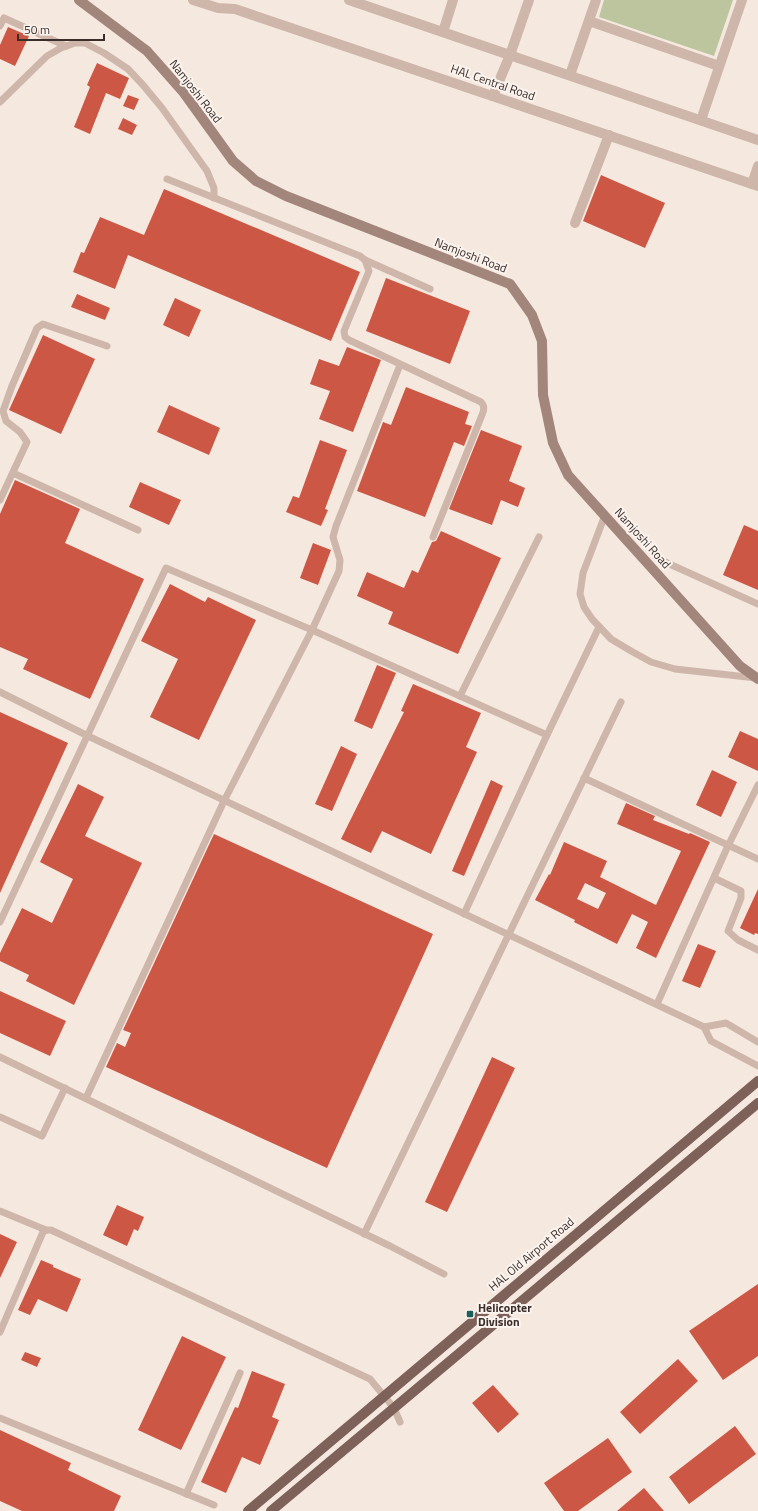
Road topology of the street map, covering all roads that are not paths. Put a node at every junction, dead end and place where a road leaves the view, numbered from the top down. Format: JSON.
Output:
{"nodes":[{"id":1,"x":79,"y":0,"type":"edge"},
{"id":2,"x":193,"y":0,"type":"edge"},
{"id":3,"x":349,"y":0,"type":"edge"},
{"id":4,"x":454,"y":0,"type":"edge"},
{"id":5,"x":529,"y":0,"type":"edge"},
{"id":6,"x":596,"y":0,"type":"edge"},
{"id":7,"x":742,"y":0,"type":"edge"},
{"id":8,"x":237,"y":4,"type":"edge"},
{"id":9,"x":589,"y":22,"type":"junction"},
{"id":10,"x":0,"y":26,"type":"edge"},
{"id":11,"x":443,"y":32,"type":"junction"},
{"id":12,"x":66,"y":46,"type":"junction"},
{"id":13,"x":510,"y":55,"type":"junction"},
{"id":14,"x":719,"y":66,"type":"junction"},
{"id":15,"x":570,"y":76,"type":"junction"},
{"id":16,"x":493,"y":96,"type":"junction"},
{"id":17,"x":0,"y":102,"type":"edge"},
{"id":18,"x":700,"y":120,"type":"junction"},
{"id":19,"x":609,"y":135,"type":"junction"},
{"id":20,"x":758,"y":140,"type":"edge"},
{"id":21,"x":758,"y":166,"type":"edge"},
{"id":22,"x":167,"y":179,"type":"dead end"},
{"id":23,"x":755,"y":185,"type":"edge"},
{"id":24,"x":214,"y":198,"type":"junction"},
{"id":25,"x":575,"y":223,"type":"dead end"},
{"id":26,"x":365,"y":260,"type":"junction"},
{"id":27,"x":430,"y":289,"type":"dead end"},
{"id":28,"x":107,"y":346,"type":"dead end"},
{"id":29,"x":400,"y":365,"type":"junction"},
{"id":30,"x":13,"y":473,"type":"junction"},
{"id":31,"x":0,"y":500,"type":"edge"},
{"id":32,"x":605,"y":515,"type":"junction"},
{"id":33,"x":138,"y":530,"type":"dead end"},
{"id":34,"x":433,"y":537,"type":"dead end"},
{"id":35,"x":539,"y":537,"type":"dead end"},
{"id":36,"x":665,"y":562,"type":"dead end"},
{"id":37,"x":758,"y":604,"type":"edge"},
{"id":38,"x":599,"y":627,"type":"junction"},
{"id":39,"x":312,"y":630,"type":"junction"},
{"id":40,"x":757,"y":679,"type":"edge"},
{"id":41,"x":0,"y":692,"type":"edge"},
{"id":42,"x":460,"y":696,"type":"junction"},
{"id":43,"x":621,"y":702,"type":"dead end"},
{"id":44,"x":547,"y":735,"type":"junction"},
{"id":45,"x":88,"y":736,"type":"junction"},
{"id":46,"x":584,"y":778,"type":"junction"},
{"id":47,"x":758,"y":785,"type":"edge"},
{"id":48,"x":224,"y":801,"type":"junction"},
{"id":49,"x":728,"y":846,"type":"junction"},
{"id":50,"x":758,"y":859,"type":"edge"},
{"id":51,"x":714,"y":878,"type":"junction"},
{"id":52,"x":464,"y":914,"type":"junction"},
{"id":53,"x":0,"y":922,"type":"edge"},
{"id":54,"x":509,"y":935,"type":"junction"},
{"id":55,"x":758,"y":950,"type":"edge"},
{"id":56,"x":657,"y":1004,"type":"junction"},
{"id":57,"x":704,"y":1027,"type":"junction"},
{"id":58,"x":758,"y":1042,"type":"edge"},
{"id":59,"x":0,"y":1058,"type":"edge"},
{"id":60,"x":758,"y":1066,"type":"edge"},
{"id":61,"x":758,"y":1081,"type":"edge"},
{"id":62,"x":65,"y":1088,"type":"junction"},
{"id":63,"x":86,"y":1098,"type":"junction"},
{"id":64,"x":758,"y":1103,"type":"edge"},
{"id":65,"x":0,"y":1117,"type":"edge"},
{"id":66,"x":0,"y":1211,"type":"edge"},
{"id":67,"x":46,"y":1230,"type":"junction"},
{"id":68,"x":364,"y":1234,"type":"junction"},
{"id":69,"x":444,"y":1274,"type":"dead end"},
{"id":70,"x":0,"y":1332,"type":"edge"},
{"id":71,"x":240,"y":1373,"type":"dead end"},
{"id":72,"x":385,"y":1396,"type":"junction"},
{"id":73,"x":394,"y":1408,"type":"junction"},
{"id":74,"x":0,"y":1418,"type":"edge"},
{"id":75,"x":400,"y":1422,"type":"dead end"},
{"id":76,"x":186,"y":1494,"type":"junction"},
{"id":77,"x":214,"y":1505,"type":"dead end"},
{"id":78,"x":248,"y":1511,"type":"edge"},
{"id":79,"x":271,"y":1511,"type":"edge"}],
"edges":[{"from":1,"to":32,"type":"main road","name":"Namjoshi Road"},
{"from":2,"to":8,"type":"street","name":"HAL Central Road"},
{"from":3,"to":11,"type":"street"},
{"from":4,"to":11,"type":"street"},
{"from":5,"to":13,"type":"street"},
{"from":6,"to":9,"type":"street"},
{"from":7,"to":14,"type":"street"},
{"from":8,"to":16,"type":"street","name":"HAL Central Road"},
{"from":9,"to":14,"type":"street"},
{"from":9,"to":15,"type":"street"},
{"from":10,"to":12,"type":"lane"},
{"from":11,"to":13,"type":"street"},
{"from":12,"to":17,"type":"lane"},
{"from":12,"to":24,"type":"lane"},
{"from":13,"to":15,"type":"street"},
{"from":13,"to":16,"type":"street"},
{"from":14,"to":18,"type":"street"},
{"from":15,"to":18,"type":"street"},
{"from":16,"to":19,"type":"street","name":"HAL Central Road"},
{"from":18,"to":20,"type":"street"},
{"from":19,"to":23,"type":"street","name":"HAL Central Road"},
{"from":19,"to":25,"type":"street"},
{"from":21,"to":23,"type":"street"},
{"from":22,"to":24,"type":"lane"},
{"from":24,"to":26,"type":"lane"},
{"from":26,"to":27,"type":"lane"},
{"from":26,"to":29,"type":"lane"},
{"from":28,"to":30,"type":"lane"},
{"from":29,"to":34,"type":"lane"},
{"from":29,"to":39,"type":"lane"},
{"from":30,"to":31,"type":"lane"},
{"from":30,"to":33,"type":"lane"},
{"from":32,"to":38,"type":"lane"},
{"from":32,"to":40,"type":"main road","name":"Namjoshi Road"},
{"from":35,"to":42,"type":"lane"},
{"from":36,"to":37,"type":"lane"},
{"from":38,"to":40,"type":"lane"},
{"from":38,"to":44,"type":"lane"},
{"from":39,"to":42,"type":"lane"},
{"from":39,"to":45,"type":"lane"},
{"from":39,"to":48,"type":"lane"},
{"from":41,"to":45,"type":"lane"},
{"from":42,"to":44,"type":"lane"},
{"from":43,"to":46,"type":"lane"},
{"from":44,"to":52,"type":"lane"},
{"from":45,"to":48,"type":"lane"},
{"from":45,"to":53,"type":"lane"},
{"from":46,"to":49,"type":"lane"},
{"from":46,"to":54,"type":"lane"},
{"from":47,"to":49,"type":"lane"},
{"from":48,"to":52,"type":"lane"},
{"from":48,"to":63,"type":"lane"},
{"from":49,"to":50,"type":"lane"},
{"from":49,"to":51,"type":"lane"},
{"from":51,"to":55,"type":"lane"},
{"from":51,"to":56,"type":"lane"},
{"from":52,"to":54,"type":"lane"},
{"from":54,"to":56,"type":"lane"},
{"from":54,"to":68,"type":"lane"},
{"from":56,"to":57,"type":"lane"},
{"from":57,"to":58,"type":"lane"},
{"from":57,"to":60,"type":"lane"},
{"from":59,"to":62,"type":"lane"},
{"from":61,"to":72,"type":"main road","name":"HAL Old Airport Road"},
{"from":62,"to":63,"type":"lane"},
{"from":62,"to":65,"type":"lane"},
{"from":63,"to":68,"type":"lane"},
{"from":64,"to":73,"type":"main road"},
{"from":66,"to":67,"type":"lane"},
{"from":67,"to":70,"type":"lane"},
{"from":67,"to":72,"type":"lane"},
{"from":68,"to":69,"type":"lane"},
{"from":71,"to":76,"type":"lane"},
{"from":72,"to":73,"type":"lane"},
{"from":72,"to":78,"type":"main road","name":"HAL Old Airport Road"},
{"from":73,"to":75,"type":"lane"},
{"from":73,"to":79,"type":"main road"},
{"from":74,"to":76,"type":"lane"},
{"from":76,"to":77,"type":"lane"}]}
